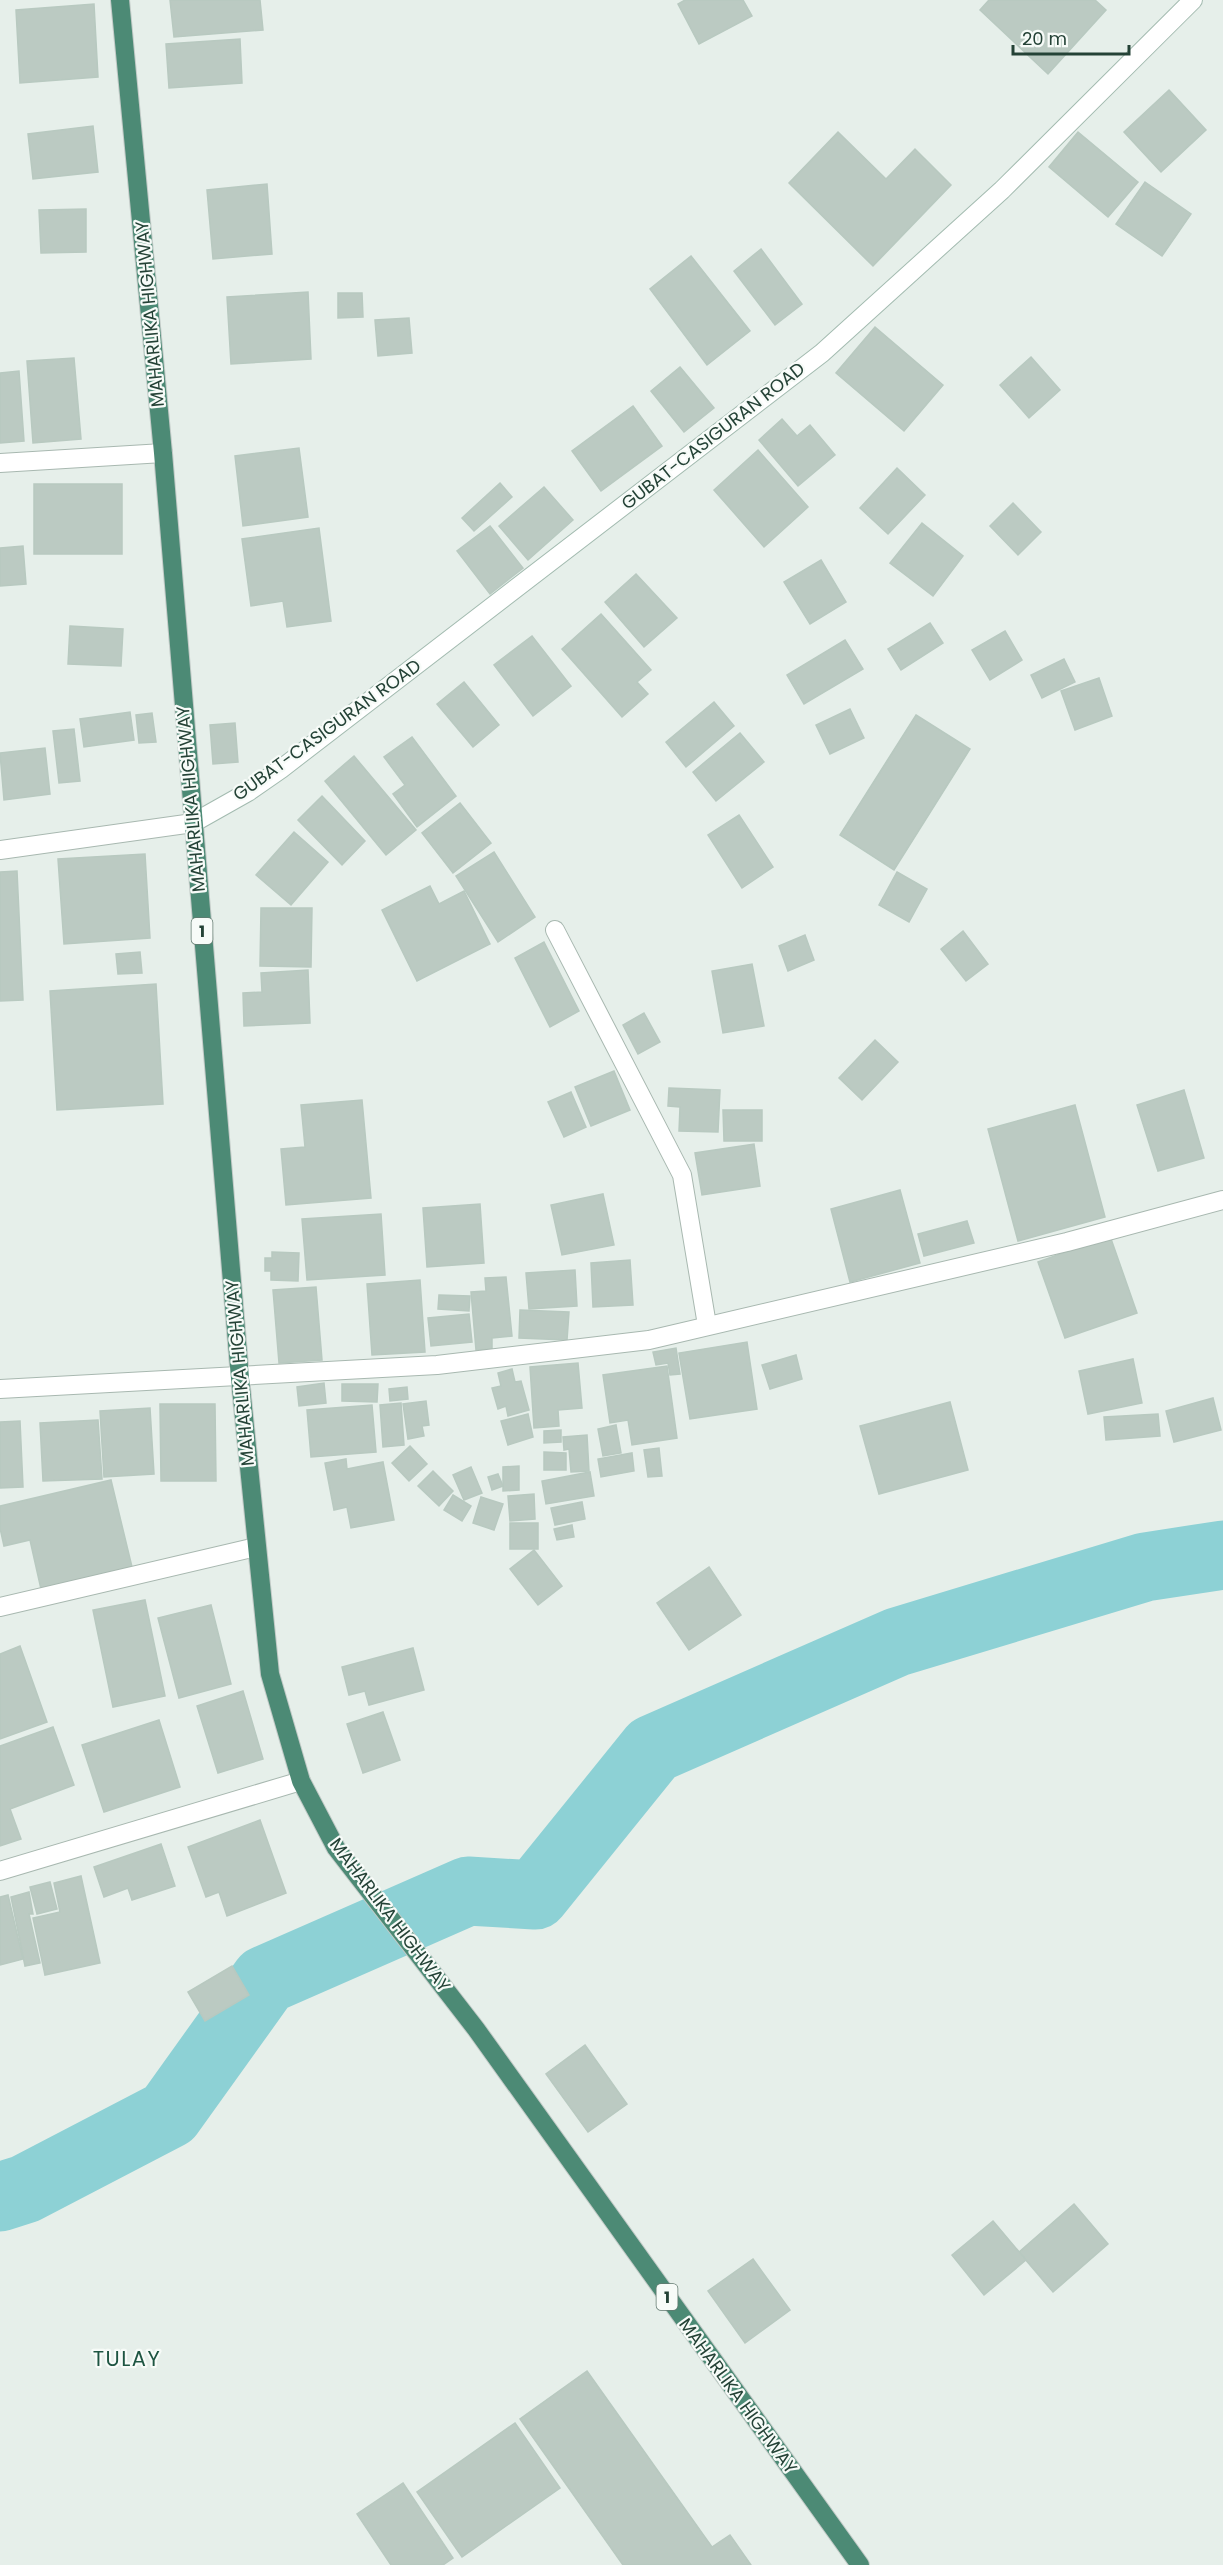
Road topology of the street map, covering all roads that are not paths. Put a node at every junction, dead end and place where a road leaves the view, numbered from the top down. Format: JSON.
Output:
{"nodes":[{"id":1,"x":120,"y":0,"type":"edge"},
{"id":2,"x":1193,"y":0,"type":"edge"},
{"id":3,"x":163,"y":453,"type":"junction"},
{"id":4,"x":0,"y":463,"type":"edge"},
{"id":5,"x":193,"y":823,"type":"junction"},
{"id":6,"x":0,"y":850,"type":"edge"},
{"id":7,"x":555,"y":930,"type":"dead end"},
{"id":8,"x":1223,"y":1200,"type":"edge"},
{"id":9,"x":707,"y":1325,"type":"junction"},
{"id":10,"x":240,"y":1378,"type":"junction"},
{"id":11,"x":0,"y":1389,"type":"edge"},
{"id":12,"x":256,"y":1547,"type":"junction"},
{"id":13,"x":0,"y":1607,"type":"edge"},
{"id":14,"x":301,"y":1781,"type":"junction"},
{"id":15,"x":0,"y":1871,"type":"edge"},
{"id":16,"x":860,"y":2565,"type":"edge"}],
"edges":[{"from":1,"to":3,"type":"highway","name":"MAHARLIKA HIGHWAY","number":"1"},
{"from":2,"to":5,"type":"street","name":"GUBAT-CASIGURAN ROAD"},
{"from":3,"to":4,"type":"street"},
{"from":3,"to":5,"type":"highway","name":"MAHARLIKA HIGHWAY","number":"1"},
{"from":5,"to":6,"type":"street"},
{"from":5,"to":10,"type":"highway","name":"MAHARLIKA HIGHWAY","number":"1"},
{"from":7,"to":9,"type":"street"},
{"from":8,"to":9,"type":"street"},
{"from":9,"to":10,"type":"street"},
{"from":10,"to":11,"type":"street"},
{"from":10,"to":12,"type":"highway","name":"MAHARLIKA HIGHWAY","number":"1"},
{"from":12,"to":13,"type":"street"},
{"from":12,"to":14,"type":"highway","name":"MAHARLIKA HIGHWAY","number":"1"},
{"from":14,"to":15,"type":"street"},
{"from":14,"to":16,"type":"highway","name":"MAHARLIKA HIGHWAY","number":"1"}]}
